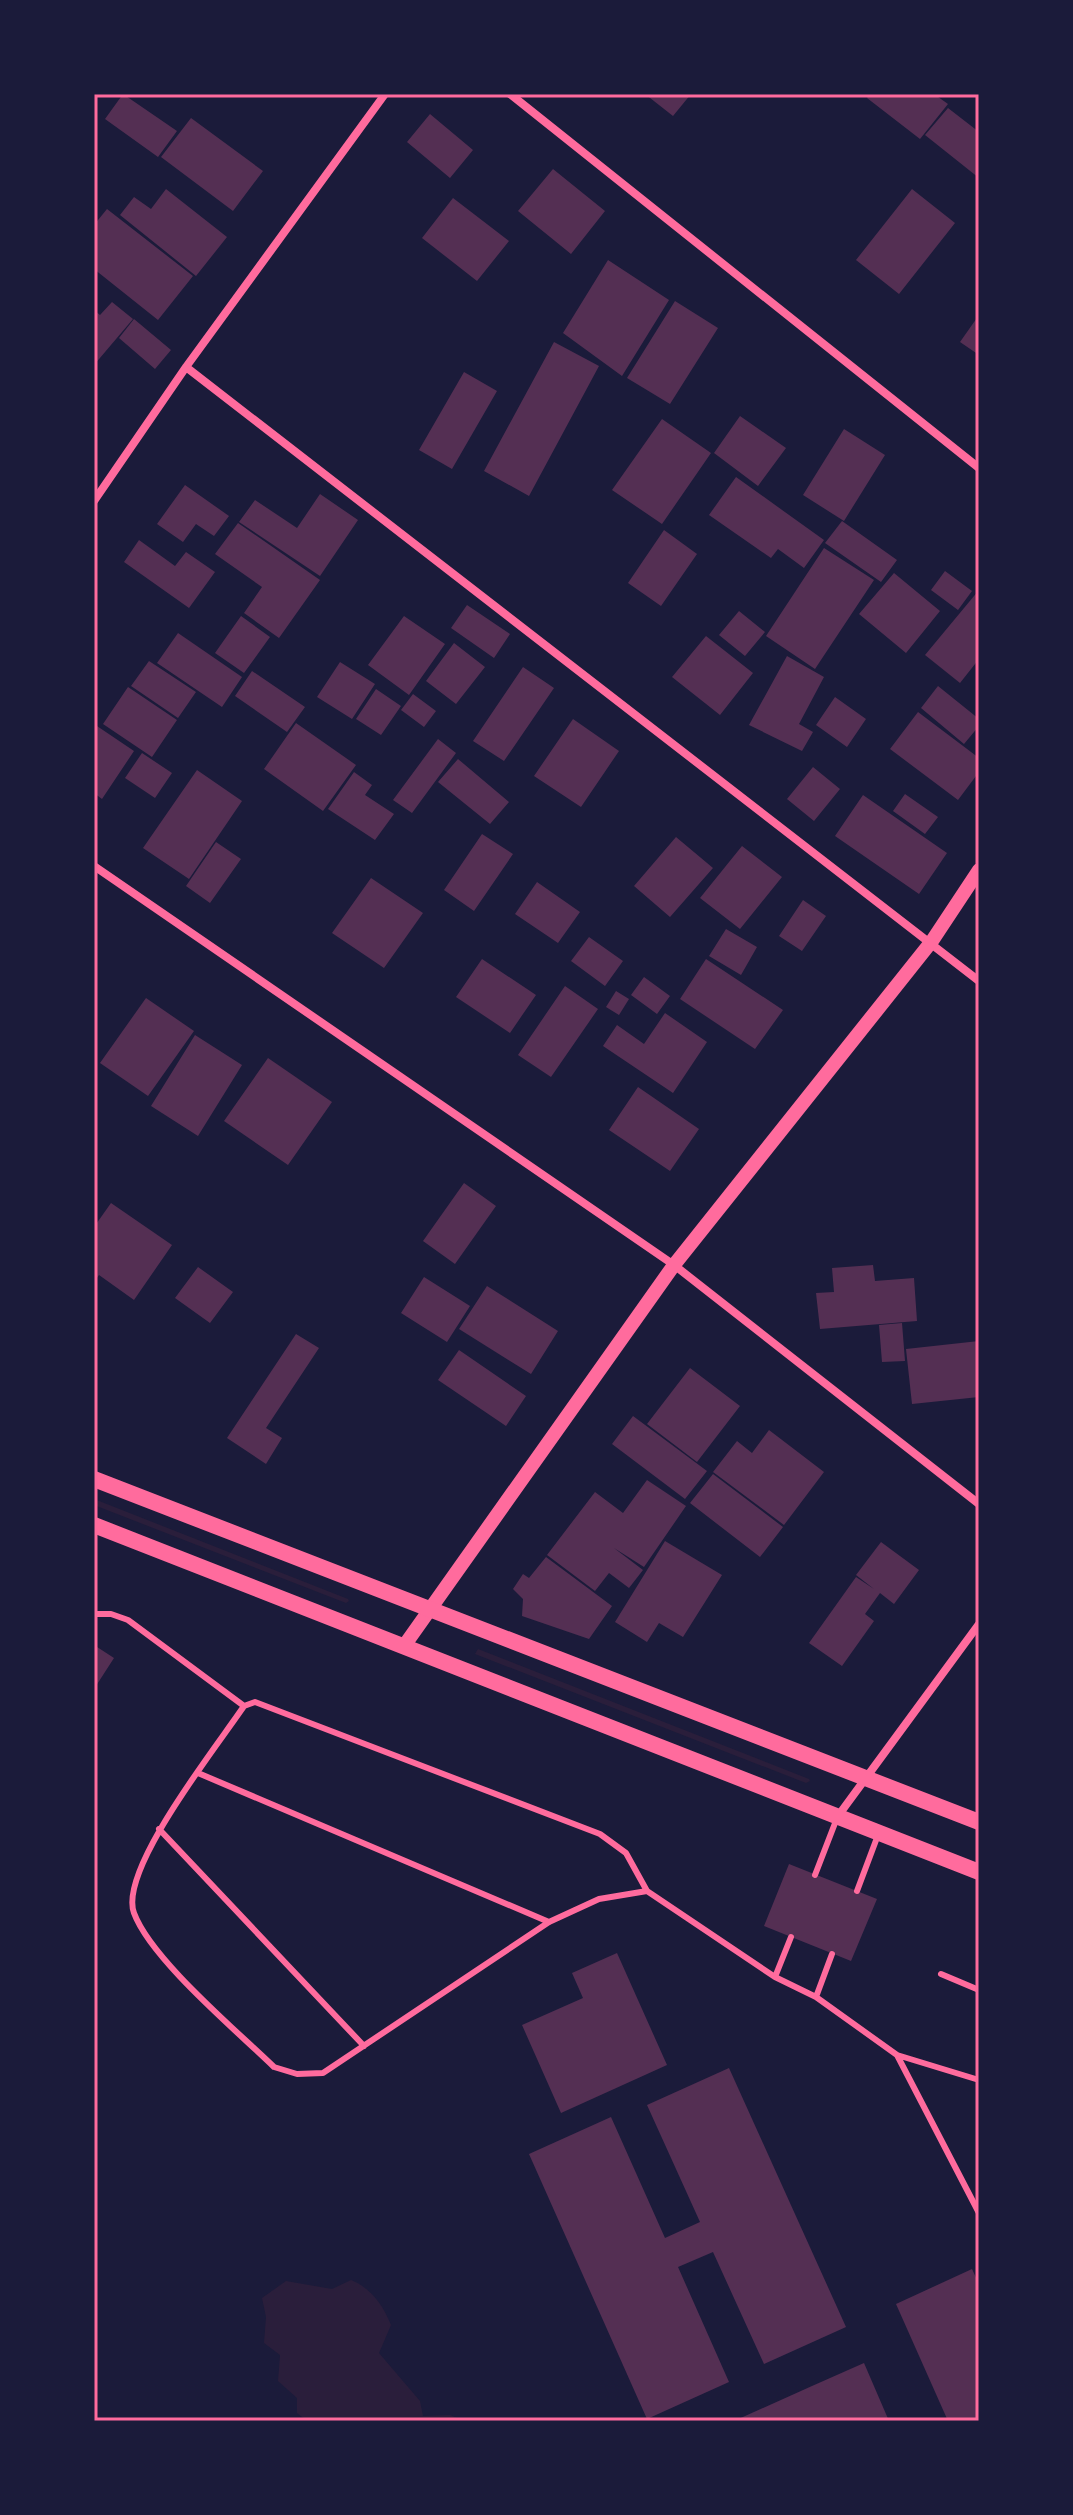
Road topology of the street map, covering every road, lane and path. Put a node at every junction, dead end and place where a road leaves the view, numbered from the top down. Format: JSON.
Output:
{"nodes":[{"id":1,"x":385,"y":94,"type":"edge"},
{"id":2,"x":510,"y":94,"type":"edge"},
{"id":3,"x":186,"y":367,"type":"junction"},
{"id":4,"x":979,"y":468,"type":"edge"},
{"id":5,"x":94,"y":501,"type":"edge"},
{"id":6,"x":94,"y":866,"type":"edge"},
{"id":7,"x":979,"y":870,"type":"edge"},
{"id":8,"x":932,"y":941,"type":"junction"},
{"id":9,"x":979,"y":981,"type":"edge"},
{"id":10,"x":674,"y":1265,"type":"junction"},
{"id":11,"x":94,"y":1479,"type":"edge"},
{"id":12,"x":979,"y":1504,"type":"edge"},
{"id":13,"x":94,"y":1525,"type":"edge"},
{"id":14,"x":429,"y":1609,"type":"junction"},
{"id":15,"x":94,"y":1614,"type":"edge"},
{"id":16,"x":979,"y":1624,"type":"edge"},
{"id":17,"x":404,"y":1646,"type":"junction"},
{"id":18,"x":244,"y":1706,"type":"junction"},
{"id":19,"x":198,"y":1773,"type":"junction"},
{"id":20,"x":864,"y":1777,"type":"junction"},
{"id":21,"x":838,"y":1817,"type":"junction"},
{"id":22,"x":979,"y":1822,"type":"edge"},
{"id":23,"x":159,"y":1829,"type":"junction"},
{"id":24,"x":879,"y":1833,"type":"junction"},
{"id":25,"x":979,"y":1872,"type":"edge"},
{"id":26,"x":815,"y":1875,"type":"dead end"},
{"id":27,"x":647,"y":1891,"type":"junction"},
{"id":28,"x":857,"y":1891,"type":"dead end"},
{"id":29,"x":549,"y":1922,"type":"junction"},
{"id":30,"x":791,"y":1937,"type":"dead end"},
{"id":31,"x":832,"y":1954,"type":"dead end"},
{"id":32,"x":941,"y":1974,"type":"dead end"},
{"id":33,"x":775,"y":1977,"type":"junction"},
{"id":34,"x":979,"y":1990,"type":"edge"},
{"id":35,"x":816,"y":1997,"type":"junction"},
{"id":36,"x":364,"y":2046,"type":"junction"},
{"id":37,"x":897,"y":2055,"type":"junction"},
{"id":38,"x":979,"y":2080,"type":"edge"},
{"id":39,"x":979,"y":2213,"type":"edge"}],
"edges":[{"from":1,"to":3,"type":"street"},
{"from":2,"to":4,"type":"street"},
{"from":3,"to":5,"type":"street"},
{"from":3,"to":8,"type":"street"},
{"from":6,"to":10,"type":"street"},
{"from":7,"to":8,"type":"street"},
{"from":8,"to":9,"type":"street"},
{"from":8,"to":10,"type":"street"},
{"from":10,"to":12,"type":"street"},
{"from":10,"to":14,"type":"street"},
{"from":11,"to":14,"type":"main road"},
{"from":13,"to":17,"type":"main road"},
{"from":14,"to":17,"type":"street"},
{"from":14,"to":20,"type":"main road"},
{"from":15,"to":18,"type":"lane"},
{"from":16,"to":20,"type":"street"},
{"from":17,"to":21,"type":"main road"},
{"from":18,"to":19,"type":"lane"},
{"from":18,"to":27,"type":"lane"},
{"from":19,"to":23,"type":"lane"},
{"from":19,"to":29,"type":"lane"},
{"from":20,"to":21,"type":"street"},
{"from":20,"to":22,"type":"main road"},
{"from":21,"to":24,"type":"main road"},
{"from":21,"to":26,"type":"lane"},
{"from":23,"to":36,"type":"lane"},
{"from":23,"to":36,"type":"lane"},
{"from":24,"to":25,"type":"main road"},
{"from":24,"to":28,"type":"lane"},
{"from":27,"to":29,"type":"lane"},
{"from":27,"to":33,"type":"lane"},
{"from":29,"to":36,"type":"lane"},
{"from":30,"to":33,"type":"lane"},
{"from":31,"to":35,"type":"lane"},
{"from":32,"to":34,"type":"lane"},
{"from":33,"to":35,"type":"lane"},
{"from":35,"to":37,"type":"lane"},
{"from":37,"to":38,"type":"lane"},
{"from":37,"to":39,"type":"lane"}]}
